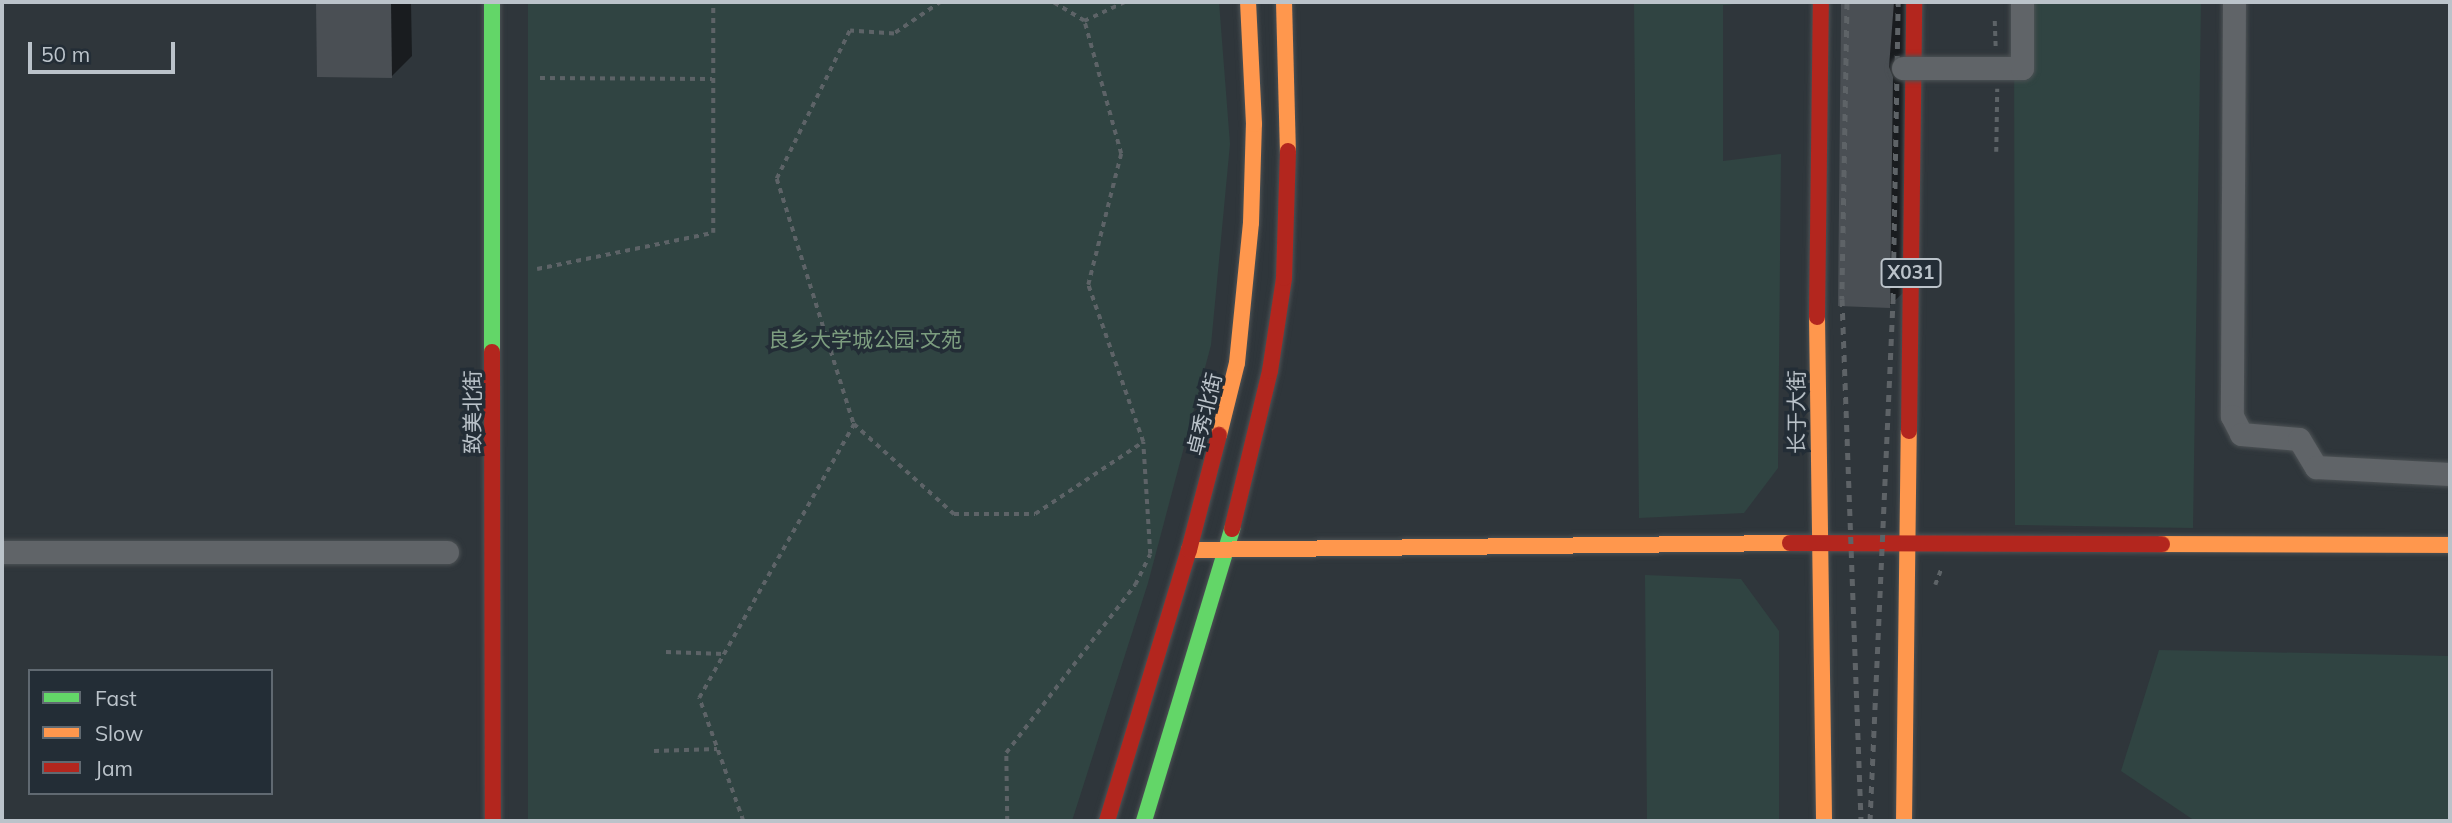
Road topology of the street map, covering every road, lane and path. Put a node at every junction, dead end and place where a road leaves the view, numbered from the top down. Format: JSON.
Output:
{"nodes":[{"id":1,"x":492,"y":2,"type":"edge"},
{"id":2,"x":713,"y":2,"type":"edge"},
{"id":3,"x":941,"y":2,"type":"edge"},
{"id":4,"x":1052,"y":2,"type":"edge"},
{"id":5,"x":1125,"y":2,"type":"edge"},
{"id":6,"x":1248,"y":2,"type":"edge"},
{"id":7,"x":1284,"y":2,"type":"edge"},
{"id":8,"x":1821,"y":2,"type":"edge"},
{"id":9,"x":1914,"y":2,"type":"edge"},
{"id":10,"x":2022,"y":2,"type":"edge"},
{"id":11,"x":2234,"y":2,"type":"edge"},
{"id":12,"x":1084,"y":21,"type":"junction"},
{"id":13,"x":1995,"y":21,"type":"dead end"},
{"id":14,"x":1903,"y":68,"type":"dead end"},
{"id":15,"x":1997,"y":68,"type":"junction"},
{"id":16,"x":540,"y":78,"type":"dead end"},
{"id":17,"x":712,"y":79,"type":"junction"},
{"id":18,"x":1996,"y":152,"type":"dead end"},
{"id":19,"x":537,"y":269,"type":"dead end"},
{"id":20,"x":854,"y":424,"type":"junction"},
{"id":21,"x":1143,"y":442,"type":"junction"},
{"id":22,"x":2450,"y":474,"type":"edge"},
{"id":23,"x":1818,"y":543,"type":"junction"},
{"id":24,"x":1908,"y":543,"type":"junction"},
{"id":25,"x":2450,"y":545,"type":"edge"},
{"id":26,"x":1189,"y":550,"type":"junction"},
{"id":27,"x":1227,"y":550,"type":"junction"},
{"id":28,"x":2,"y":552,"type":"edge"},
{"id":29,"x":447,"y":552,"type":"dead end"},
{"id":30,"x":666,"y":652,"type":"dead end"},
{"id":31,"x":724,"y":654,"type":"junction"},
{"id":32,"x":717,"y":749,"type":"junction"},
{"id":33,"x":654,"y":751,"type":"dead end"},
{"id":34,"x":494,"y":821,"type":"edge"},
{"id":35,"x":743,"y":821,"type":"edge"},
{"id":36,"x":1007,"y":821,"type":"edge"},
{"id":37,"x":1107,"y":821,"type":"edge"},
{"id":38,"x":1144,"y":821,"type":"edge"},
{"id":39,"x":1824,"y":821,"type":"edge"},
{"id":40,"x":1904,"y":821,"type":"edge"}],
"edges":[{"from":1,"to":34,"type":"main road","name":"致美北街"},
{"from":2,"to":17,"type":"path"},
{"from":3,"to":20,"type":"path"},
{"from":4,"to":12,"type":"path"},
{"from":5,"to":12,"type":"path"},
{"from":6,"to":26,"type":"main road","name":"卓秀北街"},
{"from":7,"to":27,"type":"main road"},
{"from":8,"to":23,"type":"main road","name":"长于大街"},
{"from":9,"to":24,"type":"main road","number":"X031"},
{"from":10,"to":15,"type":"street","bridge":true},
{"from":11,"to":22,"type":"street"},
{"from":12,"to":21,"type":"path"},
{"from":13,"to":15,"type":"path"},
{"from":14,"to":15,"type":"street","bridge":true},
{"from":15,"to":18,"type":"path"},
{"from":16,"to":17,"type":"path"},
{"from":17,"to":19,"type":"path"},
{"from":20,"to":21,"type":"path"},
{"from":20,"to":31,"type":"path"},
{"from":21,"to":36,"type":"path"},
{"from":23,"to":24,"type":"main road"},
{"from":23,"to":27,"type":"main road"},
{"from":23,"to":39,"type":"main road","name":"长于大街"},
{"from":24,"to":25,"type":"main road"},
{"from":24,"to":40,"type":"main road","number":"X031"},
{"from":26,"to":27,"type":"main road"},
{"from":26,"to":37,"type":"main road","name":"卓秀北街"},
{"from":27,"to":38,"type":"main road"},
{"from":28,"to":29,"type":"street"},
{"from":30,"to":31,"type":"path"},
{"from":31,"to":32,"type":"path"},
{"from":32,"to":33,"type":"path"},
{"from":32,"to":35,"type":"path"}]}
